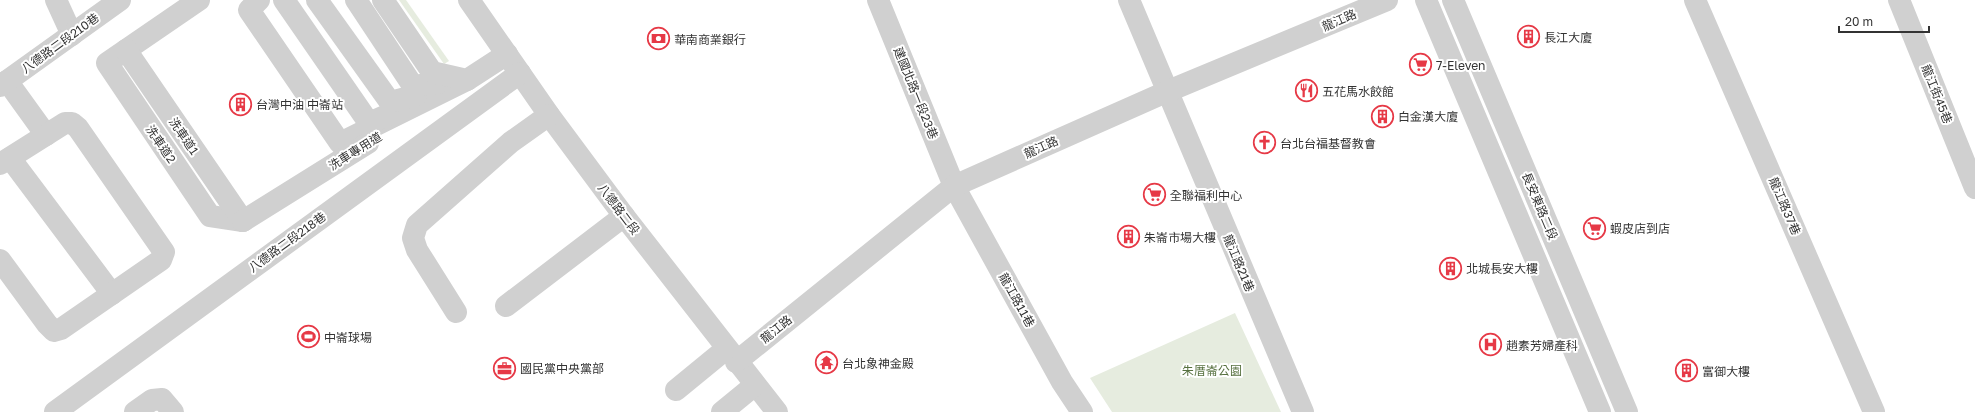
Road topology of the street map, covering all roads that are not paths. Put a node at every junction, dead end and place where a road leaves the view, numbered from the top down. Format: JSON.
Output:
{"nodes":[{"id":1,"x":56,"y":0,"type":"edge"},
{"id":2,"x":120,"y":0,"type":"edge"},
{"id":3,"x":199,"y":0,"type":"edge"},
{"id":4,"x":259,"y":0,"type":"edge"},
{"id":5,"x":284,"y":0,"type":"edge"},
{"id":6,"x":317,"y":0,"type":"edge"},
{"id":7,"x":356,"y":0,"type":"edge"},
{"id":8,"x":383,"y":0,"type":"edge"},
{"id":9,"x":469,"y":0,"type":"edge"},
{"id":10,"x":878,"y":0,"type":"edge"},
{"id":11,"x":1129,"y":0,"type":"edge"},
{"id":12,"x":1387,"y":0,"type":"edge"},
{"id":13,"x":1426,"y":0,"type":"edge"},
{"id":14,"x":1453,"y":0,"type":"edge"},
{"id":15,"x":1695,"y":0,"type":"edge"},
{"id":16,"x":1899,"y":0,"type":"edge"},
{"id":17,"x":72,"y":35,"type":"junction"},
{"id":18,"x":507,"y":54,"type":"junction"},
{"id":19,"x":520,"y":73,"type":"junction"},
{"id":20,"x":467,"y":80,"type":"junction"},
{"id":21,"x":4,"y":83,"type":"edge"},
{"id":22,"x":1166,"y":92,"type":"junction"},
{"id":23,"x":549,"y":115,"type":"junction"},
{"id":24,"x":46,"y":135,"type":"junction"},
{"id":25,"x":5,"y":161,"type":"edge"},
{"id":26,"x":954,"y":186,"type":"junction"},
{"id":27,"x":1975,"y":187,"type":"edge"},
{"id":28,"x":624,"y":216,"type":"junction"},
{"id":29,"x":243,"y":221,"type":"joint"},
{"id":30,"x":0,"y":260,"type":"edge"},
{"id":31,"x":112,"y":294,"type":"junction"},
{"id":32,"x":506,"y":306,"type":"dead end"},
{"id":33,"x":456,"y":312,"type":"dead end"},
{"id":34,"x":731,"y":355,"type":"junction"},
{"id":35,"x":754,"y":385,"type":"junction"},
{"id":36,"x":676,"y":390,"type":"dead end"},
{"id":37,"x":55,"y":412,"type":"edge"},
{"id":38,"x":135,"y":412,"type":"edge"},
{"id":39,"x":173,"y":412,"type":"edge"},
{"id":40,"x":722,"y":412,"type":"edge"},
{"id":41,"x":777,"y":412,"type":"edge"},
{"id":42,"x":1082,"y":412,"type":"edge"},
{"id":43,"x":1303,"y":412,"type":"edge"},
{"id":44,"x":1600,"y":412,"type":"edge"},
{"id":45,"x":1627,"y":412,"type":"edge"},
{"id":46,"x":1874,"y":412,"type":"edge"}],
"edges":[{"from":1,"to":17,"type":"street"},
{"from":2,"to":17,"type":"street","name":"八德路二段210巷"},
{"from":3,"to":29,"type":"street","name":"洗車道1"},
{"from":4,"to":20,"type":"street"},
{"from":5,"to":20,"type":"street"},
{"from":6,"to":20,"type":"street"},
{"from":7,"to":20,"type":"street"},
{"from":8,"to":20,"type":"street"},
{"from":9,"to":18,"type":"street","name":"八德路二段"},
{"from":10,"to":26,"type":"street","name":"建國北路一段23巷"},
{"from":11,"to":22,"type":"street","name":"龍江路21巷"},
{"from":12,"to":22,"type":"street","name":"龍江路"},
{"from":13,"to":44,"type":"street","name":"長安東路二段"},
{"from":14,"to":45,"type":"street","name":"長安東路二段"},
{"from":15,"to":46,"type":"street","name":"龍江路37巷"},
{"from":16,"to":27,"type":"street","name":"龍江街45巷"},
{"from":17,"to":21,"type":"street","name":"八德路二段210巷"},
{"from":18,"to":19,"type":"street","name":"八德路二段"},
{"from":18,"to":20,"type":"street"},
{"from":19,"to":23,"type":"street","name":"八德路二段"},
{"from":19,"to":37,"type":"street","name":"八德路二段218巷"},
{"from":20,"to":29,"type":"street","name":"洗車專用道"},
{"from":21,"to":24,"type":"street"},
{"from":22,"to":26,"type":"street","name":"龍江路"},
{"from":22,"to":43,"type":"street","name":"龍江路21巷"},
{"from":23,"to":28,"type":"street","name":"八德路二段"},
{"from":23,"to":33,"type":"street"},
{"from":24,"to":25,"type":"street"},
{"from":24,"to":31,"type":"street"},
{"from":25,"to":31,"type":"street"},
{"from":26,"to":34,"type":"street","name":"龍江路"},
{"from":26,"to":42,"type":"street","name":"龍江路11巷"},
{"from":28,"to":32,"type":"street"},
{"from":28,"to":34,"type":"street","name":"八德路二段"},
{"from":30,"to":31,"type":"street"},
{"from":34,"to":35,"type":"street","name":"八德路二段"},
{"from":34,"to":36,"type":"street","name":"龍江路"},
{"from":35,"to":40,"type":"street"},
{"from":35,"to":41,"type":"street","name":"八德路二段"},
{"from":38,"to":39,"type":"street"}]}
